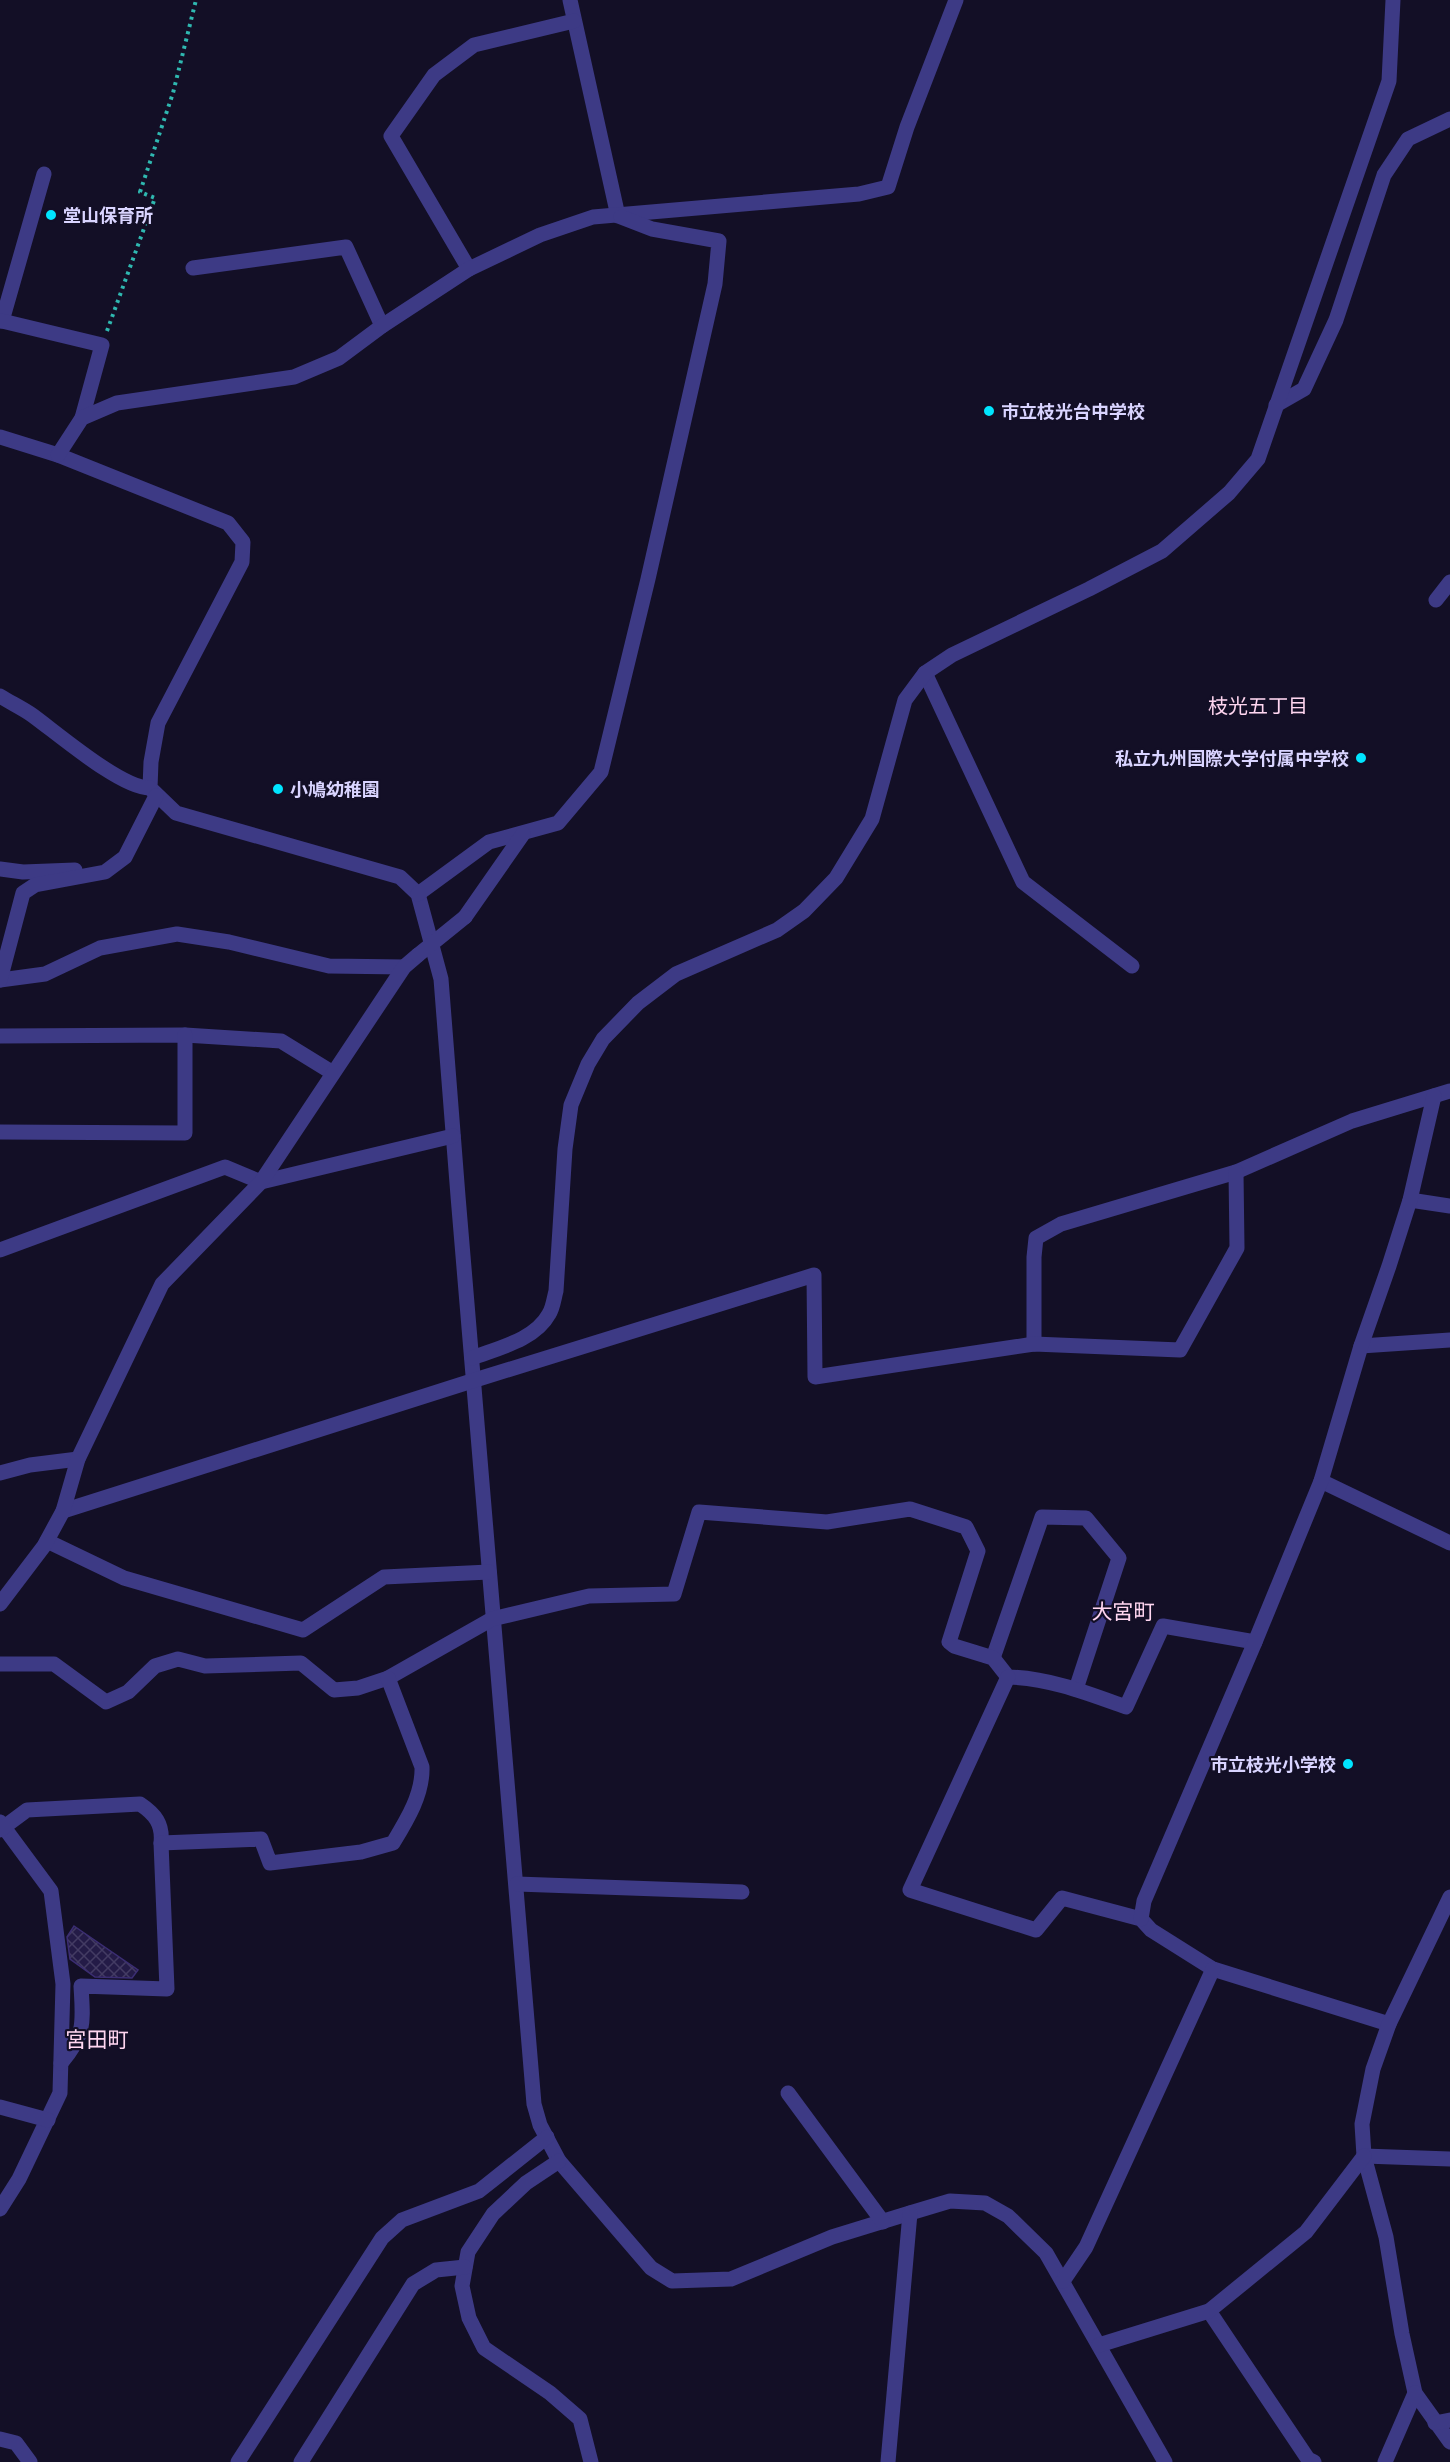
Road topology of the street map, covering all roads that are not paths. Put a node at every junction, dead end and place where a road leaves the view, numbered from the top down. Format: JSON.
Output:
{"nodes":[{"id":1,"x":570,"y":0,"type":"edge"},
{"id":2,"x":956,"y":0,"type":"edge"},
{"id":3,"x":1393,"y":0,"type":"edge"},
{"id":4,"x":574,"y":21,"type":"junction"},
{"id":5,"x":1450,"y":119,"type":"edge"},
{"id":6,"x":44,"y":174,"type":"dead end"},
{"id":7,"x":618,"y":216,"type":"junction"},
{"id":8,"x":193,"y":268,"type":"dead end"},
{"id":9,"x":469,"y":269,"type":"junction"},
{"id":10,"x":1,"y":321,"type":"edge"},
{"id":11,"x":382,"y":326,"type":"junction"},
{"id":12,"x":1276,"y":405,"type":"junction"},
{"id":13,"x":82,"y":418,"type":"junction"},
{"id":14,"x":0,"y":436,"type":"edge"},
{"id":15,"x":58,"y":455,"type":"junction"},
{"id":16,"x":1450,"y":582,"type":"edge"},
{"id":17,"x":1436,"y":600,"type":"dead end"},
{"id":18,"x":925,"y":673,"type":"junction"},
{"id":19,"x":0,"y":696,"type":"edge"},
{"id":20,"x":153,"y":792,"type":"junction"},
{"id":21,"x":523,"y":834,"type":"junction"},
{"id":22,"x":111,"y":868,"type":"junction"},
{"id":23,"x":0,"y":869,"type":"edge"},
{"id":24,"x":418,"y":894,"type":"junction"},
{"id":25,"x":1132,"y":966,"type":"dead end"},
{"id":26,"x":404,"y":967,"type":"junction"},
{"id":27,"x":0,"y":980,"type":"edge"},
{"id":28,"x":185,"y":1035,"type":"junction"},
{"id":29,"x":0,"y":1036,"type":"edge"},
{"id":30,"x":333,"y":1073,"type":"junction"},
{"id":31,"x":1450,"y":1091,"type":"edge"},
{"id":32,"x":1434,"y":1096,"type":"junction"},
{"id":33,"x":0,"y":1132,"type":"edge"},
{"id":34,"x":453,"y":1136,"type":"junction"},
{"id":35,"x":1236,"y":1172,"type":"junction"},
{"id":36,"x":261,"y":1182,"type":"junction"},
{"id":37,"x":1410,"y":1200,"type":"junction"},
{"id":38,"x":1450,"y":1206,"type":"edge"},
{"id":39,"x":0,"y":1250,"type":"edge"},
{"id":40,"x":1450,"y":1340,"type":"edge"},
{"id":41,"x":1034,"y":1344,"type":"junction"},
{"id":42,"x":1361,"y":1347,"type":"junction"},
{"id":43,"x":472,"y":1358,"type":"junction"},
{"id":44,"x":475,"y":1380,"type":"junction"},
{"id":45,"x":78,"y":1459,"type":"junction"},
{"id":46,"x":0,"y":1473,"type":"edge"},
{"id":47,"x":1321,"y":1481,"type":"junction"},
{"id":48,"x":63,"y":1510,"type":"junction"},
{"id":49,"x":46,"y":1541,"type":"junction"},
{"id":50,"x":1450,"y":1543,"type":"edge"},
{"id":51,"x":489,"y":1572,"type":"junction"},
{"id":52,"x":0,"y":1604,"type":"edge"},
{"id":53,"x":492,"y":1619,"type":"junction"},
{"id":54,"x":1256,"y":1642,"type":"junction"},
{"id":55,"x":993,"y":1658,"type":"junction"},
{"id":56,"x":0,"y":1664,"type":"edge"},
{"id":57,"x":1008,"y":1677,"type":"junction"},
{"id":58,"x":388,"y":1678,"type":"junction"},
{"id":59,"x":1076,"y":1689,"type":"junction"},
{"id":60,"x":2,"y":1827,"type":"edge"},
{"id":61,"x":161,"y":1843,"type":"junction"},
{"id":62,"x":517,"y":1884,"type":"junction"},
{"id":63,"x":742,"y":1892,"type":"dead end"},
{"id":64,"x":1450,"y":1897,"type":"edge"},
{"id":65,"x":1141,"y":1919,"type":"junction"},
{"id":66,"x":1213,"y":1969,"type":"junction"},
{"id":67,"x":1389,"y":2024,"type":"junction"},
{"id":68,"x":61,"y":2063,"type":"junction"},
{"id":69,"x":788,"y":2093,"type":"dead end"},
{"id":70,"x":0,"y":2108,"type":"edge"},
{"id":71,"x":48,"y":2120,"type":"junction"},
{"id":72,"x":547,"y":2138,"type":"junction"},
{"id":73,"x":1364,"y":2156,"type":"junction"},
{"id":74,"x":1450,"y":2159,"type":"edge"},
{"id":75,"x":559,"y":2161,"type":"junction"},
{"id":76,"x":0,"y":2209,"type":"edge"},
{"id":77,"x":910,"y":2213,"type":"junction"},
{"id":78,"x":883,"y":2222,"type":"junction"},
{"id":79,"x":465,"y":2267,"type":"junction"},
{"id":80,"x":1063,"y":2281,"type":"junction"},
{"id":81,"x":1209,"y":2311,"type":"junction"},
{"id":82,"x":1099,"y":2345,"type":"junction"},
{"id":83,"x":1415,"y":2393,"type":"junction"},
{"id":84,"x":1443,"y":2422,"type":"edge"},
{"id":85,"x":0,"y":2439,"type":"edge"},
{"id":86,"x":1450,"y":2442,"type":"edge"},
{"id":87,"x":30,"y":2462,"type":"edge"},
{"id":88,"x":237,"y":2462,"type":"edge"},
{"id":89,"x":301,"y":2462,"type":"edge"},
{"id":90,"x":591,"y":2462,"type":"edge"},
{"id":91,"x":888,"y":2462,"type":"edge"},
{"id":92,"x":1165,"y":2462,"type":"edge"},
{"id":93,"x":1314,"y":2462,"type":"edge"},
{"id":94,"x":1385,"y":2462,"type":"edge"}],
"edges":[{"from":1,"to":4,"type":"street"},
{"from":2,"to":7,"type":"street"},
{"from":3,"to":12,"type":"street"},
{"from":4,"to":7,"type":"street"},
{"from":4,"to":9,"type":"street"},
{"from":5,"to":12,"type":"street"},
{"from":6,"to":10,"type":"street"},
{"from":7,"to":9,"type":"street"},
{"from":7,"to":21,"type":"street"},
{"from":8,"to":11,"type":"street"},
{"from":9,"to":11,"type":"street"},
{"from":10,"to":13,"type":"street"},
{"from":11,"to":13,"type":"street"},
{"from":12,"to":18,"type":"street"},
{"from":13,"to":15,"type":"street"},
{"from":14,"to":15,"type":"street"},
{"from":15,"to":20,"type":"street"},
{"from":16,"to":17,"type":"street"},
{"from":18,"to":25,"type":"street"},
{"from":18,"to":43,"type":"street"},
{"from":19,"to":20,"type":"street"},
{"from":20,"to":22,"type":"street"},
{"from":20,"to":24,"type":"street"},
{"from":21,"to":24,"type":"street"},
{"from":21,"to":26,"type":"street","bridge":true},
{"from":22,"to":23,"type":"street"},
{"from":22,"to":27,"type":"street"},
{"from":24,"to":34,"type":"street"},
{"from":26,"to":27,"type":"street"},
{"from":26,"to":30,"type":"street"},
{"from":28,"to":29,"type":"street"},
{"from":28,"to":30,"type":"street"},
{"from":28,"to":33,"type":"street"},
{"from":30,"to":36,"type":"street"},
{"from":31,"to":32,"type":"street"},
{"from":32,"to":35,"type":"street"},
{"from":32,"to":37,"type":"street"},
{"from":34,"to":36,"type":"street"},
{"from":34,"to":43,"type":"street"},
{"from":35,"to":41,"type":"street"},
{"from":35,"to":41,"type":"street"},
{"from":36,"to":39,"type":"street"},
{"from":36,"to":45,"type":"street"},
{"from":37,"to":38,"type":"street"},
{"from":37,"to":42,"type":"street"},
{"from":40,"to":42,"type":"street"},
{"from":41,"to":44,"type":"street"},
{"from":42,"to":47,"type":"street"},
{"from":43,"to":44,"type":"street"},
{"from":44,"to":48,"type":"street"},
{"from":44,"to":51,"type":"street"},
{"from":45,"to":46,"type":"street"},
{"from":45,"to":48,"type":"street"},
{"from":47,"to":50,"type":"street"},
{"from":47,"to":54,"type":"street"},
{"from":48,"to":49,"type":"street"},
{"from":49,"to":51,"type":"street"},
{"from":49,"to":52,"type":"street"},
{"from":51,"to":53,"type":"street"},
{"from":53,"to":55,"type":"street"},
{"from":53,"to":58,"type":"street"},
{"from":53,"to":62,"type":"street"},
{"from":54,"to":59,"type":"street"},
{"from":54,"to":65,"type":"street"},
{"from":55,"to":57,"type":"street"},
{"from":55,"to":59,"type":"street"},
{"from":56,"to":58,"type":"street"},
{"from":57,"to":59,"type":"street"},
{"from":57,"to":65,"type":"street"},
{"from":58,"to":61,"type":"street"},
{"from":60,"to":61,"type":"street"},
{"from":60,"to":68,"type":"street"},
{"from":61,"to":68,"type":"street"},
{"from":62,"to":63,"type":"street"},
{"from":62,"to":72,"type":"street"},
{"from":64,"to":67,"type":"street"},
{"from":65,"to":66,"type":"street"},
{"from":66,"to":67,"type":"street"},
{"from":66,"to":80,"type":"street"},
{"from":67,"to":73,"type":"street"},
{"from":68,"to":71,"type":"street"},
{"from":69,"to":78,"type":"street"},
{"from":70,"to":71,"type":"street"},
{"from":71,"to":76,"type":"street"},
{"from":72,"to":75,"type":"street"},
{"from":72,"to":88,"type":"street"},
{"from":73,"to":74,"type":"street"},
{"from":73,"to":81,"type":"street"},
{"from":73,"to":83,"type":"street"},
{"from":75,"to":78,"type":"street"},
{"from":75,"to":79,"type":"street"},
{"from":77,"to":78,"type":"street"},
{"from":77,"to":80,"type":"street"},
{"from":77,"to":91,"type":"street"},
{"from":79,"to":89,"type":"street"},
{"from":79,"to":90,"type":"street"},
{"from":80,"to":82,"type":"street"},
{"from":81,"to":82,"type":"street"},
{"from":81,"to":93,"type":"street"},
{"from":82,"to":92,"type":"street"},
{"from":83,"to":84,"type":"street"},
{"from":83,"to":94,"type":"street"},
{"from":84,"to":86,"type":"street"},
{"from":85,"to":87,"type":"street"}]}
